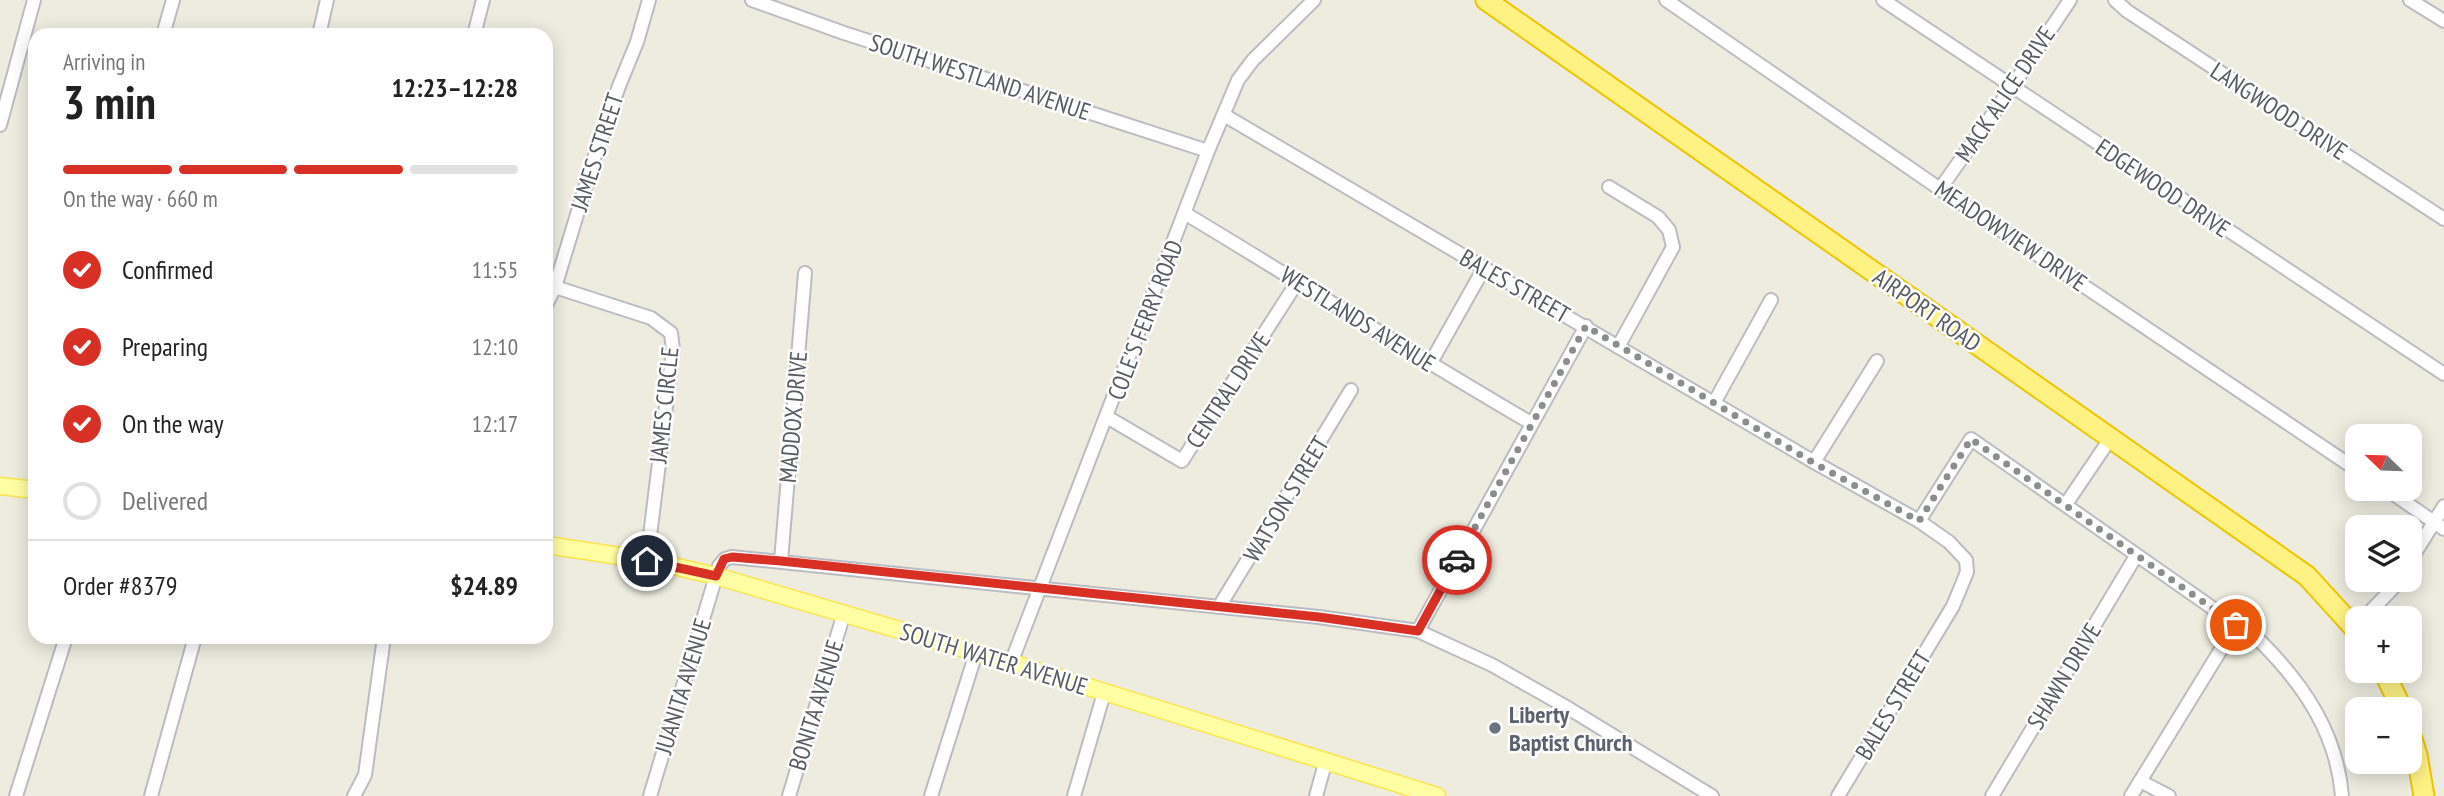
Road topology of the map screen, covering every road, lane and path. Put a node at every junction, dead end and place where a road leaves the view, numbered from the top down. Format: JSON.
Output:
{"nodes":[{"id":1,"x":34,"y":0,"type":"edge"},
{"id":2,"x":173,"y":0,"type":"edge"},
{"id":3,"x":327,"y":0,"type":"edge"},
{"id":4,"x":483,"y":0,"type":"edge"},
{"id":5,"x":649,"y":0,"type":"edge"},
{"id":6,"x":752,"y":0,"type":"edge"},
{"id":7,"x":1314,"y":0,"type":"edge"},
{"id":8,"x":1486,"y":0,"type":"edge"},
{"id":9,"x":1666,"y":0,"type":"edge"},
{"id":10,"x":1884,"y":0,"type":"edge"},
{"id":11,"x":2070,"y":0,"type":"edge"},
{"id":12,"x":2115,"y":0,"type":"edge"},
{"id":13,"x":2410,"y":0,"type":"edge"},
{"id":14,"x":2444,"y":21,"type":"edge"},
{"id":15,"x":165,"y":28,"type":"edge"},
{"id":16,"x":320,"y":28,"type":"edge"},
{"id":17,"x":476,"y":28,"type":"edge"},
{"id":18,"x":2012,"y":87,"type":"junction"},
{"id":19,"x":1224,"y":115,"type":"junction"},
{"id":20,"x":0,"y":125,"type":"edge"},
{"id":21,"x":1208,"y":151,"type":"junction"},
{"id":22,"x":1609,"y":187,"type":"dead end"},
{"id":23,"x":1940,"y":189,"type":"junction"},
{"id":24,"x":1186,"y":214,"type":"junction"},
{"id":25,"x":2444,"y":219,"type":"edge"},
{"id":26,"x":1484,"y":268,"type":"junction"},
{"id":27,"x":805,"y":273,"type":"dead end"},
{"id":28,"x":1298,"y":281,"type":"junction"},
{"id":29,"x":555,"y":287,"type":"junction"},
{"id":30,"x":553,"y":291,"type":"edge"},
{"id":31,"x":1771,"y":300,"type":"dead end"},
{"id":32,"x":1586,"y":326,"type":"junction"},
{"id":33,"x":1618,"y":347,"type":"junction"},
{"id":34,"x":1877,"y":361,"type":"dead end"},
{"id":35,"x":1430,"y":364,"type":"junction"},
{"id":36,"x":2444,"y":374,"type":"edge"},
{"id":37,"x":1351,"y":390,"type":"dead end"},
{"id":38,"x":1714,"y":403,"type":"junction"},
{"id":39,"x":1107,"y":417,"type":"junction"},
{"id":40,"x":1531,"y":423,"type":"junction"},
{"id":41,"x":2110,"y":439,"type":"junction"},
{"id":42,"x":2345,"y":462,"type":"edge"},
{"id":43,"x":1814,"y":463,"type":"junction"},
{"id":44,"x":0,"y":486,"type":"edge"},
{"id":45,"x":28,"y":488,"type":"edge"},
{"id":46,"x":2404,"y":501,"type":"edge"},
{"id":47,"x":2066,"y":504,"type":"junction"},
{"id":48,"x":2444,"y":506,"type":"edge"},
{"id":49,"x":1919,"y":521,"type":"junction"},
{"id":50,"x":2439,"y":525,"type":"edge"},
{"id":51,"x":553,"y":546,"type":"edge"},
{"id":52,"x":2422,"y":546,"type":"edge"},
{"id":53,"x":2136,"y":556,"type":"junction"},
{"id":54,"x":647,"y":561,"type":"junction"},
{"id":55,"x":781,"y":561,"type":"junction"},
{"id":56,"x":716,"y":576,"type":"junction"},
{"id":57,"x":1042,"y":587,"type":"junction"},
{"id":58,"x":2387,"y":592,"type":"edge"},
{"id":59,"x":2375,"y":606,"type":"edge"},
{"id":60,"x":1219,"y":607,"type":"junction"},
{"id":61,"x":2345,"y":613,"type":"edge"},
{"id":62,"x":844,"y":614,"type":"junction"},
{"id":63,"x":2236,"y":625,"type":"junction"},
{"id":64,"x":1418,"y":631,"type":"junction"},
{"id":65,"x":64,"y":644,"type":"edge"},
{"id":66,"x":193,"y":644,"type":"edge"},
{"id":67,"x":383,"y":644,"type":"edge"},
{"id":68,"x":976,"y":653,"type":"junction"},
{"id":69,"x":1011,"y":663,"type":"junction"},
{"id":70,"x":1104,"y":693,"type":"junction"},
{"id":71,"x":1326,"y":760,"type":"junction"},
{"id":72,"x":2420,"y":774,"type":"edge"},
{"id":73,"x":2140,"y":781,"type":"junction"},
{"id":74,"x":16,"y":796,"type":"edge"},
{"id":75,"x":151,"y":796,"type":"edge"},
{"id":76,"x":354,"y":796,"type":"edge"},
{"id":77,"x":650,"y":796,"type":"edge"},
{"id":78,"x":789,"y":796,"type":"edge"},
{"id":79,"x":931,"y":796,"type":"edge"},
{"id":80,"x":1073,"y":796,"type":"edge"},
{"id":81,"x":1316,"y":796,"type":"edge"},
{"id":82,"x":1437,"y":796,"type":"edge"},
{"id":83,"x":1712,"y":796,"type":"edge"},
{"id":84,"x":1838,"y":796,"type":"edge"},
{"id":85,"x":1992,"y":796,"type":"edge"},
{"id":86,"x":2131,"y":796,"type":"edge"},
{"id":87,"x":2169,"y":796,"type":"edge"},
{"id":88,"x":2342,"y":796,"type":"edge"},
{"id":89,"x":2424,"y":796,"type":"edge"}],
"edges":[{"from":1,"to":20,"type":"street"},
{"from":2,"to":15,"type":"street"},
{"from":3,"to":16,"type":"street"},
{"from":4,"to":17,"type":"street"},
{"from":5,"to":29,"type":"street","name":"JAMES STREET"},
{"from":6,"to":21,"type":"street","name":"SOUTH WESTLAND AVENUE"},
{"from":7,"to":19,"type":"street","name":"COLE'S FERRY ROAD"},
{"from":8,"to":41,"type":"highway","name":"AIRPORT ROAD"},
{"from":9,"to":23,"type":"street","name":"MEADOWVIEW DRIVE"},
{"from":10,"to":18,"type":"street","name":"EDGEWOOD DRIVE"},
{"from":11,"to":18,"type":"street","name":"MACK ALICE DRIVE"},
{"from":12,"to":25,"type":"street","name":"LANGWOOD DRIVE"},
{"from":13,"to":14,"type":"street"},
{"from":18,"to":23,"type":"street","name":"MACK ALICE DRIVE"},
{"from":18,"to":36,"type":"street","name":"EDGEWOOD DRIVE"},
{"from":19,"to":21,"type":"street","name":"COLE'S FERRY ROAD"},
{"from":19,"to":26,"type":"street","name":"BALES STREET"},
{"from":21,"to":24,"type":"street","name":"COLE'S FERRY ROAD"},
{"from":22,"to":33,"type":"street"},
{"from":23,"to":42,"type":"street","name":"MEADOWVIEW DRIVE"},
{"from":24,"to":28,"type":"street","name":"WESTLANDS AVENUE"},
{"from":24,"to":39,"type":"street","name":"COLE'S FERRY ROAD"},
{"from":26,"to":32,"type":"street","name":"BALES STREET"},
{"from":26,"to":35,"type":"street"},
{"from":27,"to":55,"type":"street","name":"MADDOX DRIVE"},
{"from":28,"to":35,"type":"street","name":"WESTLANDS AVENUE"},
{"from":28,"to":39,"type":"street","name":"CENTRAL DRIVE"},
{"from":29,"to":30,"type":"street","name":"JAMES STREET"},
{"from":29,"to":54,"type":"street","name":"JAMES CIRCLE"},
{"from":31,"to":38,"type":"street"},
{"from":32,"to":33,"type":"street","name":"BALES STREET"},
{"from":32,"to":40,"type":"street"},
{"from":33,"to":38,"type":"street","name":"BALES STREET"},
{"from":34,"to":43,"type":"street"},
{"from":35,"to":40,"type":"street","name":"WESTLANDS AVENUE"},
{"from":37,"to":60,"type":"street","name":"WATSON STREET"},
{"from":38,"to":43,"type":"street","name":"BALES STREET"},
{"from":39,"to":57,"type":"street","name":"COLE'S FERRY ROAD"},
{"from":40,"to":64,"type":"street"},
{"from":41,"to":47,"type":"street"},
{"from":41,"to":61,"type":"highway","name":"AIRPORT ROAD"},
{"from":43,"to":49,"type":"street","name":"BALES STREET"},
{"from":44,"to":45,"type":"main road"},
{"from":46,"to":50,"type":"street"},
{"from":47,"to":49,"type":"street"},
{"from":47,"to":53,"type":"street"},
{"from":48,"to":50,"type":"street"},
{"from":49,"to":84,"type":"street","name":"BALES STREET"},
{"from":50,"to":52,"type":"street"},
{"from":51,"to":54,"type":"main road","name":"SOUTH WATER AVENUE"},
{"from":53,"to":63,"type":"street"},
{"from":53,"to":85,"type":"street","name":"SHAWN DRIVE"},
{"from":54,"to":56,"type":"main road","name":"SOUTH WATER AVENUE"},
{"from":55,"to":56,"type":"street"},
{"from":55,"to":57,"type":"street"},
{"from":56,"to":62,"type":"main road","name":"SOUTH WATER AVENUE"},
{"from":56,"to":77,"type":"street","name":"JUANITA AVENUE"},
{"from":57,"to":60,"type":"street"},
{"from":57,"to":69,"type":"street","name":"COLE'S FERRY ROAD"},
{"from":58,"to":59,"type":"street"},
{"from":60,"to":64,"type":"street"},
{"from":62,"to":68,"type":"main road","name":"SOUTH WATER AVENUE"},
{"from":62,"to":78,"type":"street","name":"BONITA AVENUE"},
{"from":63,"to":73,"type":"street"},
{"from":63,"to":88,"type":"street"},
{"from":64,"to":83,"type":"street"},
{"from":65,"to":74,"type":"street"},
{"from":66,"to":75,"type":"street"},
{"from":67,"to":76,"type":"street"},
{"from":68,"to":69,"type":"main road","name":"SOUTH WATER AVENUE"},
{"from":68,"to":79,"type":"street"},
{"from":69,"to":70,"type":"main road","name":"SOUTH WATER AVENUE"},
{"from":70,"to":71,"type":"main road","name":"SOUTH WATER AVENUE"},
{"from":70,"to":80,"type":"street"},
{"from":71,"to":81,"type":"street"},
{"from":71,"to":82,"type":"main road","name":"SOUTH WATER AVENUE"},
{"from":72,"to":89,"type":"highway"},
{"from":73,"to":86,"type":"street"},
{"from":73,"to":87,"type":"street"}]}
